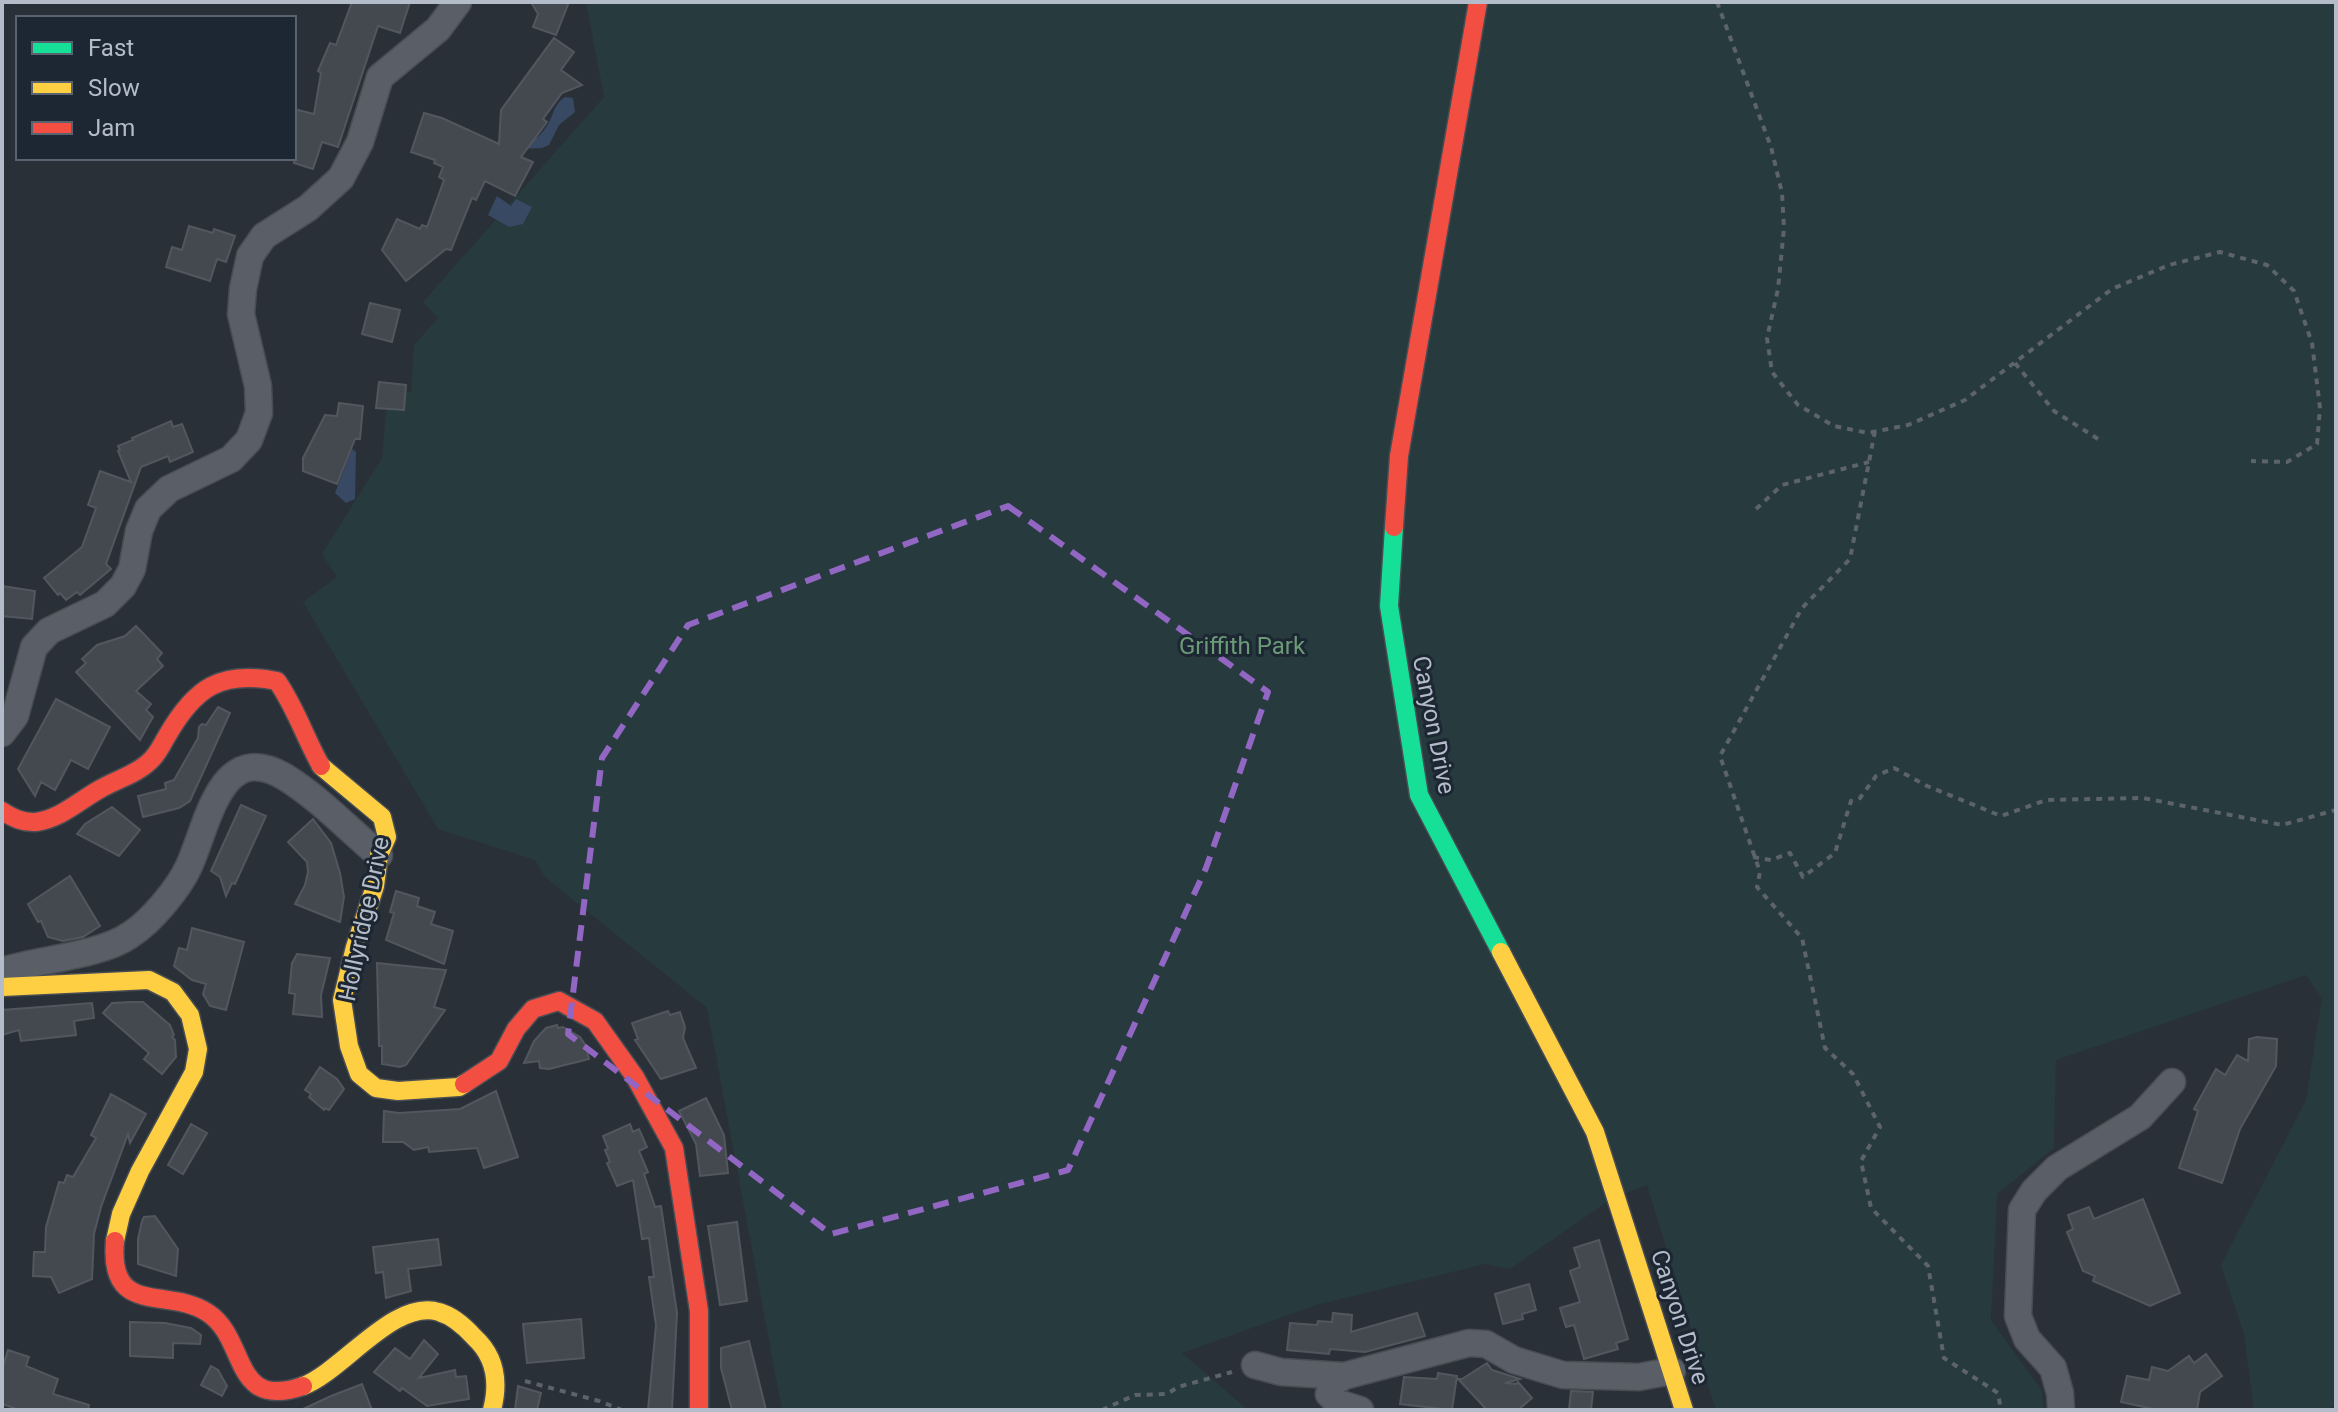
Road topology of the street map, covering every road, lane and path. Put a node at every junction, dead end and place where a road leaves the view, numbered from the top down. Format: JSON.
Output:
{"nodes":[{"id":1,"x":458,"y":2,"type":"edge"},
{"id":2,"x":1478,"y":2,"type":"edge"},
{"id":3,"x":1717,"y":2,"type":"edge"},
{"id":4,"x":2015,"y":363,"type":"junction"},
{"id":5,"x":1875,"y":431,"type":"junction"},
{"id":6,"x":2098,"y":439,"type":"dead end"},
{"id":7,"x":2251,"y":461,"type":"dead end"},
{"id":8,"x":1869,"y":462,"type":"junction"},
{"id":9,"x":1756,"y":509,"type":"dead end"},
{"id":10,"x":2,"y":733,"type":"edge"},
{"id":11,"x":2336,"y":810,"type":"edge"},
{"id":12,"x":2,"y":811,"type":"edge"},
{"id":13,"x":379,"y":855,"type":"junction"},
{"id":14,"x":1753,"y":857,"type":"junction"},
{"id":15,"x":2,"y":971,"type":"edge"},
{"id":16,"x":2,"y":987,"type":"edge"},
{"id":17,"x":2172,"y":1082,"type":"dead end"},
{"id":18,"x":1255,"y":1365,"type":"joint"},
{"id":19,"x":1672,"y":1371,"type":"junction"},
{"id":20,"x":496,"y":1373,"type":"junction"},
{"id":21,"x":1344,"y":1376,"type":"junction"},
{"id":22,"x":492,"y":1410,"type":"edge"},
{"id":23,"x":622,"y":1410,"type":"edge"},
{"id":24,"x":699,"y":1410,"type":"edge"},
{"id":25,"x":1102,"y":1410,"type":"edge"},
{"id":26,"x":1360,"y":1410,"type":"edge"},
{"id":27,"x":1684,"y":1410,"type":"edge"},
{"id":28,"x":2001,"y":1410,"type":"edge"},
{"id":29,"x":2061,"y":1410,"type":"edge"}],
"edges":[{"from":1,"to":10,"type":"street"},
{"from":2,"to":19,"type":"street","name":"Canyon Drive"},
{"from":3,"to":5,"type":"path"},
{"from":4,"to":5,"type":"path"},
{"from":4,"to":6,"type":"path"},
{"from":4,"to":7,"type":"path"},
{"from":5,"to":8,"type":"path"},
{"from":8,"to":9,"type":"path"},
{"from":8,"to":14,"type":"path"},
{"from":11,"to":14,"type":"path"},
{"from":12,"to":13,"type":"street","name":"Hollyridge Drive"},
{"from":13,"to":15,"type":"street"},
{"from":13,"to":24,"type":"street","name":"Hollyridge Drive"},
{"from":14,"to":28,"type":"path"},
{"from":16,"to":20,"type":"street"},
{"from":17,"to":29,"type":"street"},
{"from":18,"to":21,"type":"street"},
{"from":18,"to":25,"type":"path"},
{"from":19,"to":21,"type":"street"},
{"from":19,"to":27,"type":"street","name":"Canyon Drive"},
{"from":20,"to":22,"type":"street"},
{"from":20,"to":23,"type":"path"},
{"from":21,"to":26,"type":"street"}]}
